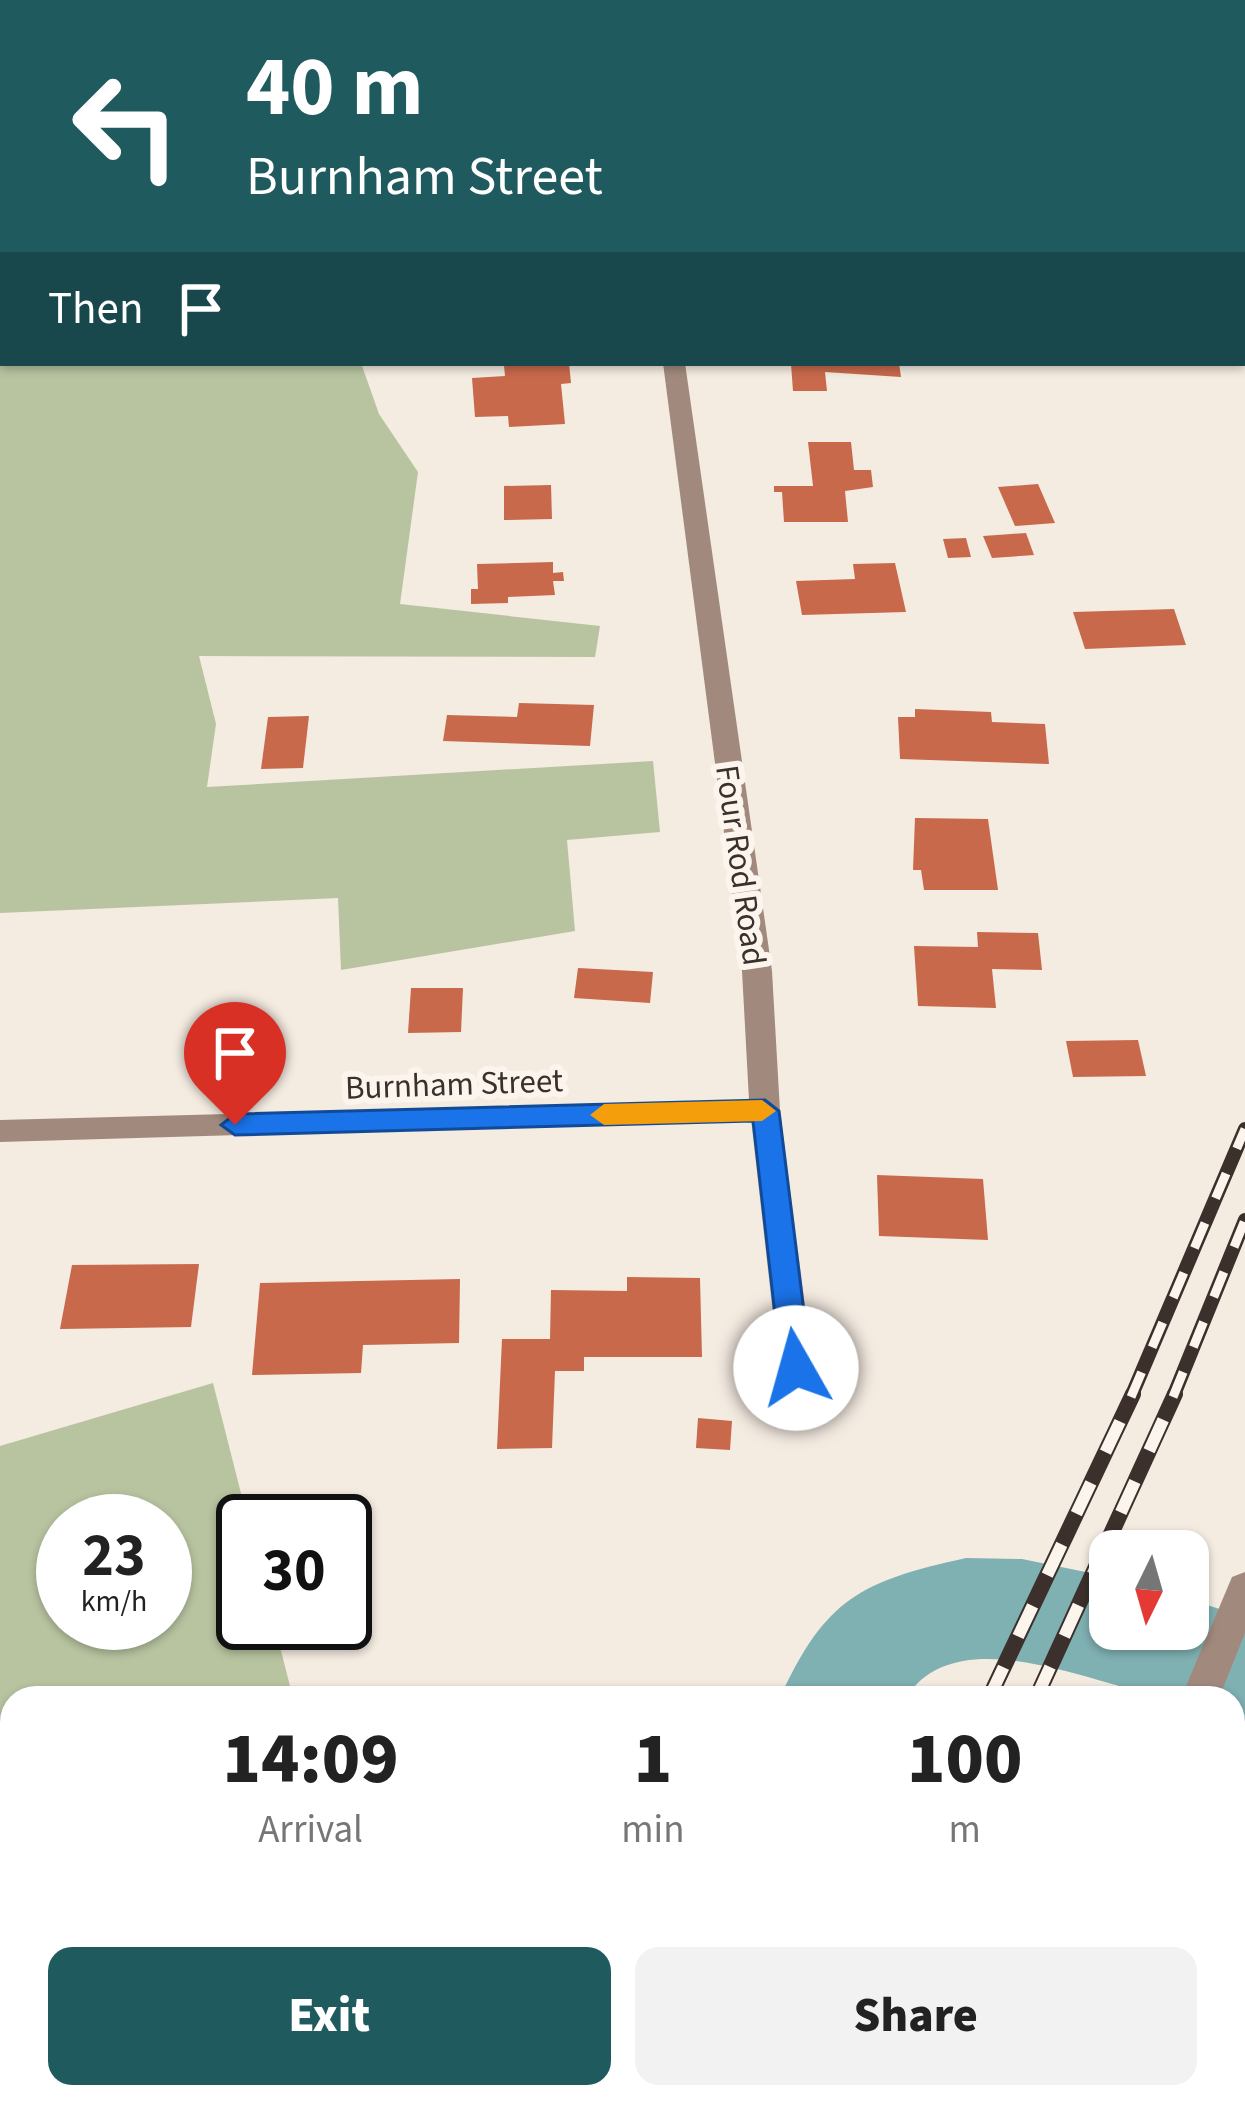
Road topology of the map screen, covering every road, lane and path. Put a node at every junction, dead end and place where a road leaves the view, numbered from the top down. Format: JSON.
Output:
{"nodes":[{"id":1,"x":674,"y":366,"type":"edge"},
{"id":2,"x":765,"y":1111,"type":"junction"},
{"id":3,"x":0,"y":1131,"type":"edge"},
{"id":4,"x":796,"y":1368,"type":"dead end"},
{"id":5,"x":1245,"y":1588,"type":"edge"},
{"id":6,"x":1204,"y":1686,"type":"edge"}],
"edges":[{"from":1,"to":2,"type":"street","name":"Four Rod Road"},
{"from":2,"to":3,"type":"street","name":"Burnham Street"},
{"from":2,"to":4,"type":"street","name":"Four Rod Road"},
{"from":5,"to":6,"type":"street"}]}
